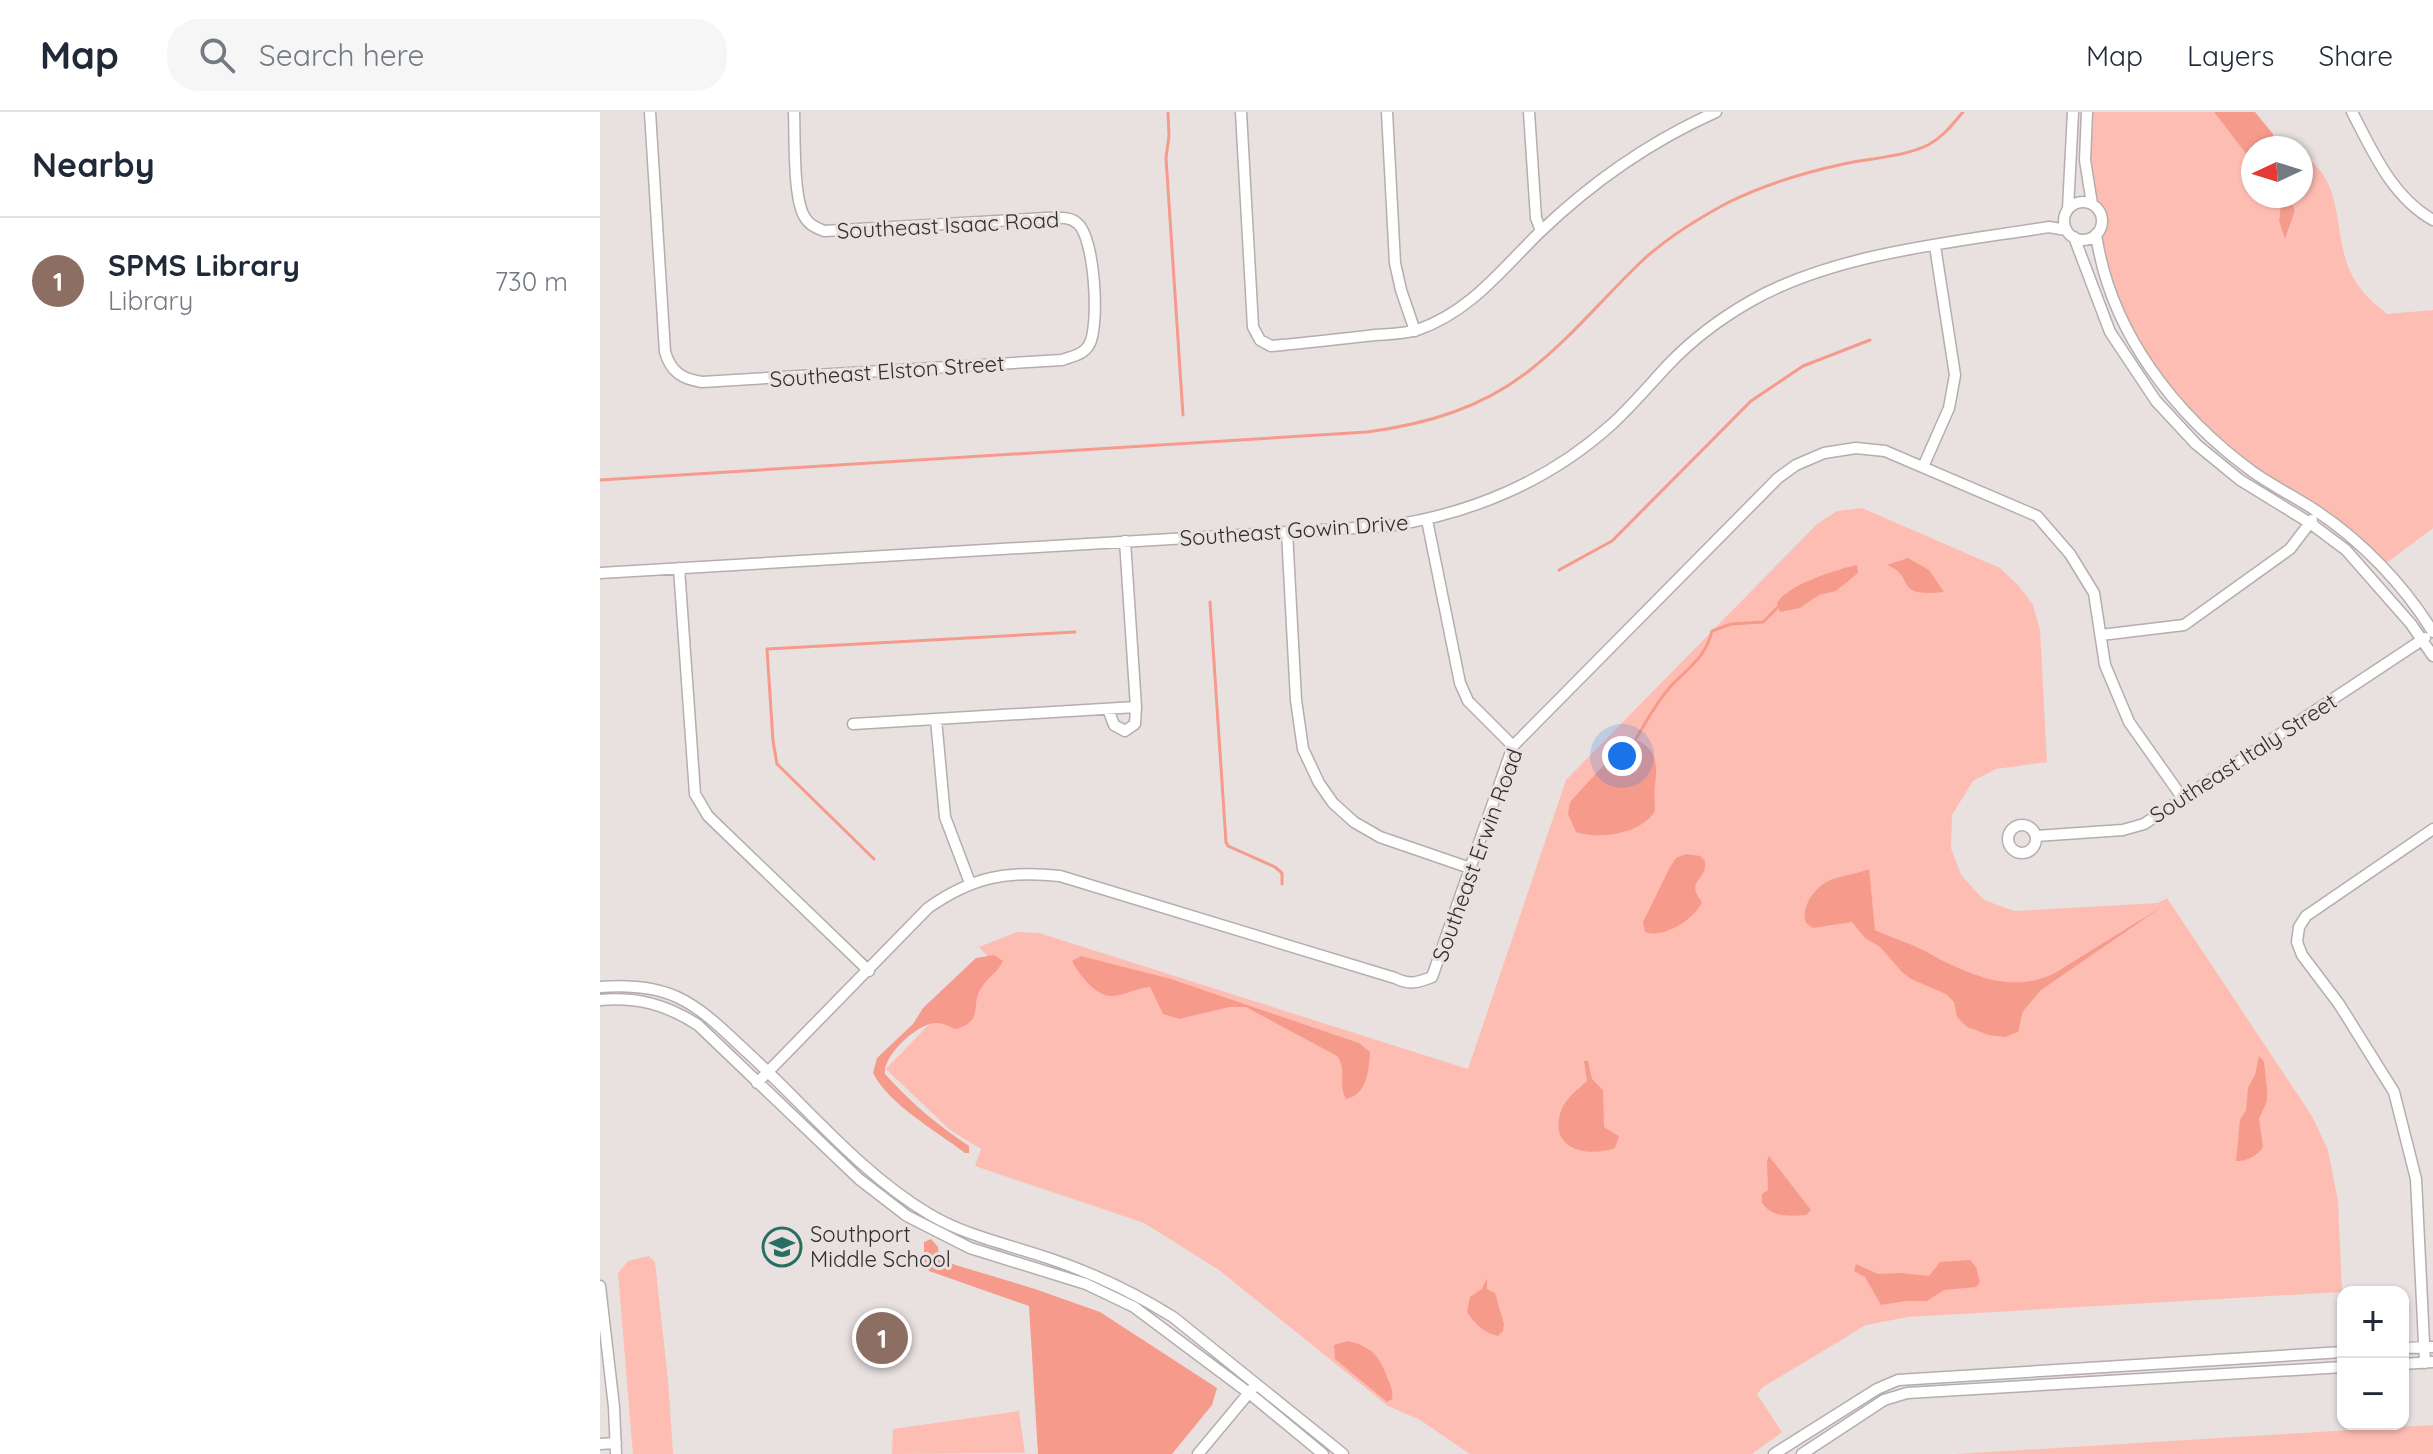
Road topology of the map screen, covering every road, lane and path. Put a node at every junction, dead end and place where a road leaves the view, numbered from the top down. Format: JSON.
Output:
{"nodes":[{"id":1,"x":650,"y":112,"type":"edge"},
{"id":2,"x":794,"y":112,"type":"edge"},
{"id":3,"x":1241,"y":112,"type":"edge"},
{"id":4,"x":1387,"y":112,"type":"edge"},
{"id":5,"x":1529,"y":112,"type":"edge"},
{"id":6,"x":1716,"y":112,"type":"edge"},
{"id":7,"x":2073,"y":112,"type":"edge"},
{"id":8,"x":2087,"y":112,"type":"edge"},
{"id":9,"x":2353,"y":112,"type":"edge"},
{"id":10,"x":2092,"y":204,"type":"junction"},
{"id":11,"x":2066,"y":213,"type":"junction"},
{"id":12,"x":2433,"y":220,"type":"edge"},
{"id":13,"x":2049,"y":227,"type":"junction"},
{"id":14,"x":1541,"y":231,"type":"junction"},
{"id":15,"x":2070,"y":234,"type":"junction"},
{"id":16,"x":2096,"y":234,"type":"junction"},
{"id":17,"x":1935,"y":246,"type":"junction"},
{"id":18,"x":1415,"y":331,"type":"junction"},
{"id":19,"x":2130,"y":334,"type":"junction"},
{"id":20,"x":2116,"y":341,"type":"junction"},
{"id":21,"x":1090,"y":343,"type":"joint"},
{"id":22,"x":2212,"y":438,"type":"junction"},
{"id":23,"x":2203,"y":449,"type":"junction"},
{"id":24,"x":1923,"y":467,"type":"junction"},
{"id":25,"x":2318,"y":512,"type":"junction"},
{"id":26,"x":1427,"y":520,"type":"junction"},
{"id":27,"x":2310,"y":523,"type":"junction"},
{"id":28,"x":1287,"y":532,"type":"junction"},
{"id":29,"x":1125,"y":541,"type":"junction"},
{"id":30,"x":679,"y":568,"type":"junction"},
{"id":31,"x":600,"y":573,"type":"edge"},
{"id":32,"x":2433,"y":632,"type":"edge"},
{"id":33,"x":2101,"y":635,"type":"junction"},
{"id":34,"x":2422,"y":640,"type":"junction"},
{"id":35,"x":2433,"y":656,"type":"edge"},
{"id":36,"x":1136,"y":707,"type":"junction"},
{"id":37,"x":1108,"y":709,"type":"junction"},
{"id":38,"x":936,"y":719,"type":"junction"},
{"id":39,"x":853,"y":724,"type":"dead end"},
{"id":40,"x":1513,"y":746,"type":"junction"},
{"id":41,"x":2184,"y":800,"type":"junction"},
{"id":42,"x":2433,"y":829,"type":"edge"},
{"id":43,"x":2036,"y":836,"type":"dead end"},
{"id":44,"x":1470,"y":868,"type":"junction"},
{"id":45,"x":970,"y":883,"type":"junction"},
{"id":46,"x":869,"y":971,"type":"junction"},
{"id":47,"x":600,"y":987,"type":"edge"},
{"id":48,"x":600,"y":1000,"type":"edge"},
{"id":49,"x":768,"y":1072,"type":"junction"},
{"id":50,"x":757,"y":1083,"type":"junction"},
{"id":51,"x":867,"y":1168,"type":"junction"},
{"id":52,"x":859,"y":1179,"type":"junction"},
{"id":53,"x":986,"y":1239,"type":"junction"},
{"id":54,"x":983,"y":1253,"type":"junction"},
{"id":55,"x":600,"y":1286,"type":"edge"},
{"id":56,"x":1124,"y":1288,"type":"junction"},
{"id":57,"x":1118,"y":1299,"type":"junction"},
{"id":58,"x":2429,"y":1347,"type":"edge"},
{"id":59,"x":2409,"y":1348,"type":"edge"},
{"id":60,"x":2337,"y":1352,"type":"edge"},
{"id":61,"x":2266,"y":1357,"type":"junction"},
{"id":62,"x":2429,"y":1362,"type":"edge"},
{"id":63,"x":2409,"y":1364,"type":"edge"},
{"id":64,"x":2111,"y":1367,"type":"junction"},
{"id":65,"x":2337,"y":1367,"type":"edge"},
{"id":66,"x":2267,"y":1372,"type":"junction"},
{"id":67,"x":1950,"y":1377,"type":"junction"},
{"id":68,"x":2112,"y":1381,"type":"junction"},
{"id":69,"x":1253,"y":1388,"type":"junction"},
{"id":70,"x":1954,"y":1390,"type":"junction"},
{"id":71,"x":600,"y":1444,"type":"edge"},
{"id":72,"x":616,"y":1448,"type":"edge"},
{"id":73,"x":1198,"y":1454,"type":"edge"},
{"id":74,"x":1323,"y":1454,"type":"edge"},
{"id":75,"x":1343,"y":1454,"type":"edge"},
{"id":76,"x":1774,"y":1454,"type":"edge"},
{"id":77,"x":1802,"y":1454,"type":"edge"}],
"edges":[{"from":1,"to":21,"type":"street","name":"Southeast Elston Street"},
{"from":2,"to":21,"type":"street","name":"Southeast Isaac Road"},
{"from":3,"to":18,"type":"street"},
{"from":4,"to":18,"type":"street"},
{"from":5,"to":14,"type":"street"},
{"from":6,"to":14,"type":"street"},
{"from":7,"to":11,"type":"street"},
{"from":8,"to":10,"type":"street"},
{"from":9,"to":12,"type":"street"},
{"from":10,"to":11,"type":"street"},
{"from":10,"to":16,"type":"street"},
{"from":11,"to":13,"type":"street","name":"Southeast Gowin Drive"},
{"from":11,"to":15,"type":"street"},
{"from":13,"to":15,"type":"street","name":"Southeast Gowin Drive"},
{"from":13,"to":17,"type":"street","name":"Southeast Gowin Drive"},
{"from":14,"to":18,"type":"street"},
{"from":15,"to":16,"type":"street"},
{"from":15,"to":20,"type":"street"},
{"from":16,"to":19,"type":"street"},
{"from":17,"to":24,"type":"street"},
{"from":17,"to":26,"type":"street","name":"Southeast Gowin Drive"},
{"from":19,"to":20,"type":"street"},
{"from":19,"to":22,"type":"street"},
{"from":20,"to":23,"type":"street"},
{"from":22,"to":23,"type":"street"},
{"from":22,"to":25,"type":"street"},
{"from":23,"to":27,"type":"street"},
{"from":24,"to":33,"type":"street","name":"Southeast Erwin Road"},
{"from":24,"to":40,"type":"street","name":"Southeast Erwin Road"},
{"from":25,"to":27,"type":"street"},
{"from":25,"to":32,"type":"street"},
{"from":26,"to":28,"type":"street","name":"Southeast Gowin Drive"},
{"from":26,"to":40,"type":"street"},
{"from":27,"to":33,"type":"street"},
{"from":27,"to":34,"type":"street"},
{"from":28,"to":29,"type":"street","name":"Southeast Gowin Drive"},
{"from":28,"to":44,"type":"street"},
{"from":29,"to":30,"type":"street","name":"Southeast Gowin Drive"},
{"from":29,"to":36,"type":"street"},
{"from":30,"to":31,"type":"street","name":"Southeast Gowin Drive"},
{"from":30,"to":46,"type":"street"},
{"from":32,"to":34,"type":"street","name":"Southeast Italy Street"},
{"from":33,"to":41,"type":"street","name":"Southeast Erwin Road"},
{"from":34,"to":35,"type":"street"},
{"from":34,"to":41,"type":"street","name":"Southeast Italy Street"},
{"from":36,"to":37,"type":"street"},
{"from":36,"to":37,"type":"street"},
{"from":37,"to":38,"type":"street"},
{"from":38,"to":39,"type":"street"},
{"from":38,"to":45,"type":"street"},
{"from":40,"to":44,"type":"street","name":"Southeast Erwin Road"},
{"from":41,"to":43,"type":"street","name":"Southeast Italy Street"},
{"from":42,"to":58,"type":"street"},
{"from":44,"to":45,"type":"street","name":"Southeast Erwin Road"},
{"from":45,"to":46,"type":"street","name":"Southeast Erwin Road"},
{"from":46,"to":49,"type":"street","name":"Southeast Erwin Road"},
{"from":47,"to":49,"type":"street"},
{"from":48,"to":50,"type":"street"},
{"from":49,"to":50,"type":"street","name":"Southeast Erwin Road"},
{"from":49,"to":51,"type":"street"},
{"from":50,"to":52,"type":"street"},
{"from":51,"to":52,"type":"street"},
{"from":51,"to":53,"type":"street"},
{"from":52,"to":54,"type":"street"},
{"from":53,"to":54,"type":"street"},
{"from":53,"to":56,"type":"street"},
{"from":54,"to":57,"type":"street"},
{"from":55,"to":72,"type":"street"},
{"from":56,"to":57,"type":"street"},
{"from":56,"to":69,"type":"street"},
{"from":57,"to":69,"type":"street"},
{"from":58,"to":59,"type":"street"},
{"from":58,"to":62,"type":"street"},
{"from":60,"to":61,"type":"street"},
{"from":61,"to":64,"type":"street"},
{"from":61,"to":66,"type":"street"},
{"from":62,"to":63,"type":"street"},
{"from":64,"to":67,"type":"street"},
{"from":64,"to":68,"type":"street"},
{"from":65,"to":66,"type":"street"},
{"from":66,"to":68,"type":"street"},
{"from":67,"to":70,"type":"street"},
{"from":67,"to":76,"type":"street"},
{"from":68,"to":70,"type":"street"},
{"from":69,"to":73,"type":"street"},
{"from":69,"to":74,"type":"street"},
{"from":69,"to":75,"type":"street"},
{"from":70,"to":77,"type":"street"},
{"from":71,"to":72,"type":"street"}]}
